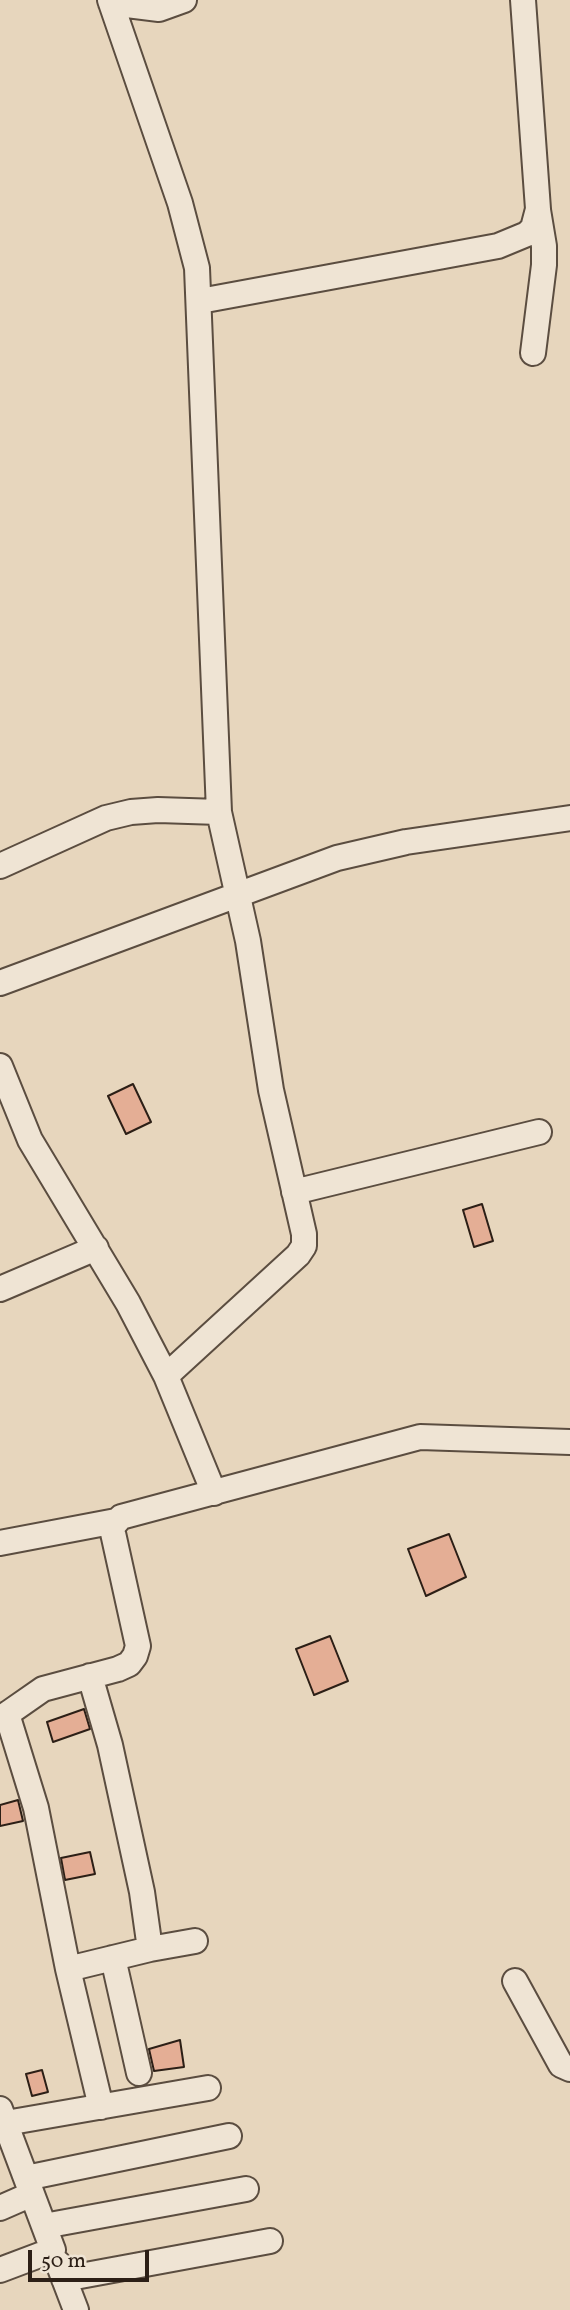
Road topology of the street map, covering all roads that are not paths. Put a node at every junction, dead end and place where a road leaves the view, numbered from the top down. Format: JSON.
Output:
{"nodes":[{"id":1,"x":184,"y":0,"type":"edge"},
{"id":2,"x":523,"y":0,"type":"edge"},
{"id":3,"x":110,"y":2,"type":"edge"},
{"id":4,"x":538,"y":209,"type":"junction"},
{"id":5,"x":200,"y":301,"type":"junction"},
{"id":6,"x":533,"y":353,"type":"dead end"},
{"id":7,"x":219,"y":812,"type":"junction"},
{"id":8,"x":570,"y":818,"type":"edge"},
{"id":9,"x":0,"y":866,"type":"edge"},
{"id":10,"x":236,"y":894,"type":"junction"},
{"id":11,"x":0,"y":983,"type":"edge"},
{"id":12,"x":0,"y":1066,"type":"edge"},
{"id":13,"x":539,"y":1132,"type":"dead end"},
{"id":14,"x":294,"y":1192,"type":"junction"},
{"id":15,"x":96,"y":1248,"type":"junction"},
{"id":16,"x":0,"y":1289,"type":"edge"},
{"id":17,"x":166,"y":1376,"type":"junction"},
{"id":18,"x":570,"y":1442,"type":"edge"},
{"id":19,"x":214,"y":1493,"type":"junction"},
{"id":20,"x":116,"y":1521,"type":"junction"},
{"id":21,"x":0,"y":1544,"type":"edge"},
{"id":22,"x":90,"y":1676,"type":"junction"},
{"id":23,"x":4,"y":1716,"type":"edge"},
{"id":24,"x":195,"y":1941,"type":"dead end"},
{"id":25,"x":150,"y":1949,"type":"junction"},
{"id":26,"x":114,"y":1958,"type":"junction"},
{"id":27,"x":68,"y":1969,"type":"junction"},
{"id":28,"x":515,"y":1981,"type":"dead end"},
{"id":29,"x":570,"y":2069,"type":"edge"},
{"id":30,"x":139,"y":2073,"type":"dead end"},
{"id":31,"x":208,"y":2088,"type":"dead end"},
{"id":32,"x":101,"y":2107,"type":"junction"},
{"id":33,"x":3,"y":2116,"type":"edge"},
{"id":34,"x":229,"y":2136,"type":"dead end"},
{"id":35,"x":7,"y":2149,"type":"edge"},
{"id":36,"x":29,"y":2186,"type":"junction"},
{"id":37,"x":246,"y":2189,"type":"dead end"},
{"id":38,"x":0,"y":2208,"type":"edge"},
{"id":39,"x":44,"y":2226,"type":"junction"},
{"id":40,"x":270,"y":2241,"type":"dead end"},
{"id":41,"x":53,"y":2249,"type":"junction"},
{"id":42,"x":0,"y":2270,"type":"edge"},
{"id":43,"x":64,"y":2279,"type":"junction"},
{"id":44,"x":76,"y":2310,"type":"edge"}],
"edges":[{"from":1,"to":3,"type":"street"},
{"from":2,"to":4,"type":"street"},
{"from":3,"to":5,"type":"street"},
{"from":4,"to":5,"type":"street"},
{"from":4,"to":6,"type":"street"},
{"from":5,"to":7,"type":"street"},
{"from":7,"to":9,"type":"street"},
{"from":7,"to":10,"type":"street"},
{"from":8,"to":10,"type":"street"},
{"from":10,"to":11,"type":"street"},
{"from":10,"to":14,"type":"street"},
{"from":12,"to":15,"type":"street"},
{"from":13,"to":14,"type":"street"},
{"from":14,"to":17,"type":"street"},
{"from":15,"to":16,"type":"street"},
{"from":15,"to":17,"type":"street"},
{"from":17,"to":19,"type":"street"},
{"from":18,"to":19,"type":"street"},
{"from":19,"to":20,"type":"street"},
{"from":20,"to":21,"type":"street"},
{"from":20,"to":22,"type":"street"},
{"from":22,"to":23,"type":"street"},
{"from":22,"to":25,"type":"street"},
{"from":23,"to":27,"type":"street"},
{"from":24,"to":25,"type":"street"},
{"from":25,"to":26,"type":"street"},
{"from":26,"to":27,"type":"street"},
{"from":26,"to":30,"type":"street"},
{"from":27,"to":32,"type":"street"},
{"from":28,"to":29,"type":"street"},
{"from":31,"to":32,"type":"street"},
{"from":32,"to":33,"type":"street"},
{"from":33,"to":35,"type":"street"},
{"from":34,"to":36,"type":"street"},
{"from":35,"to":36,"type":"street"},
{"from":36,"to":38,"type":"street"},
{"from":36,"to":39,"type":"street"},
{"from":37,"to":39,"type":"street"},
{"from":39,"to":41,"type":"street"},
{"from":40,"to":43,"type":"street"},
{"from":41,"to":42,"type":"street"},
{"from":41,"to":43,"type":"street"},
{"from":43,"to":44,"type":"street"}]}
